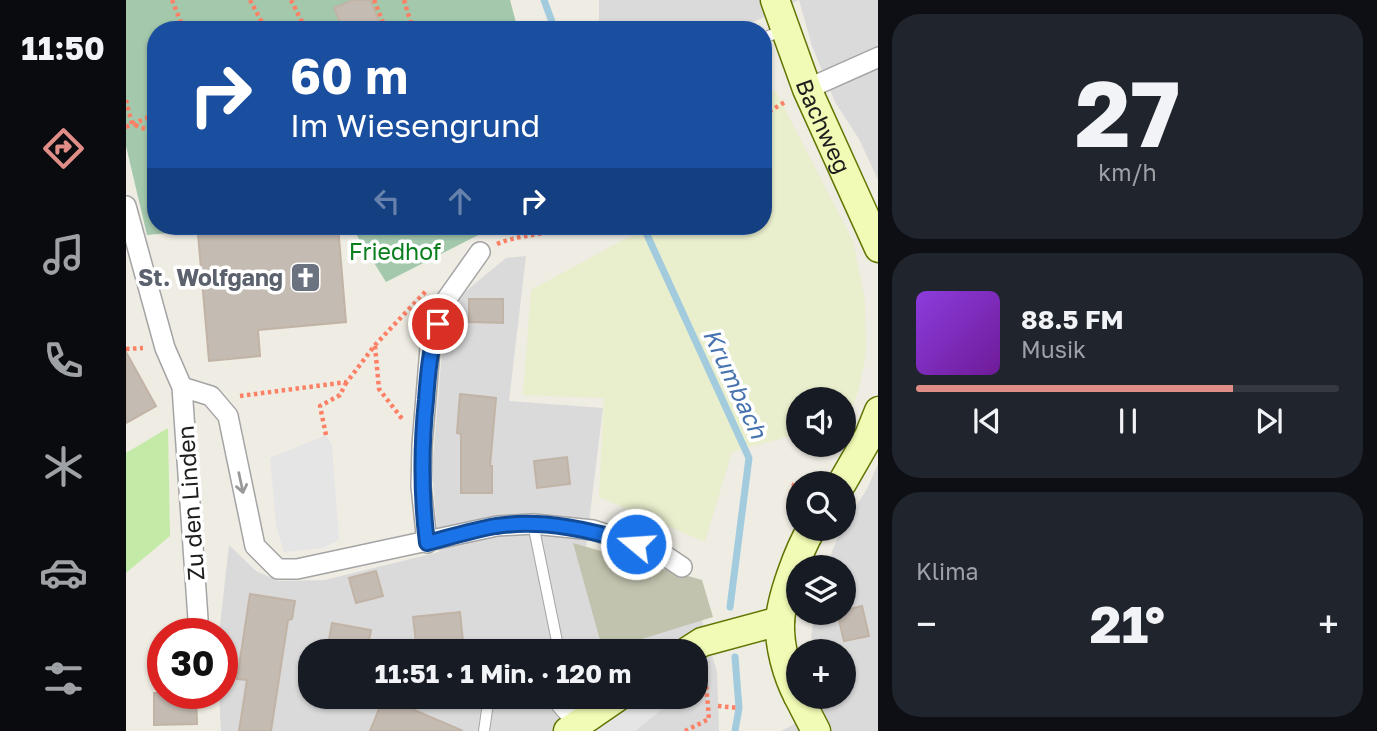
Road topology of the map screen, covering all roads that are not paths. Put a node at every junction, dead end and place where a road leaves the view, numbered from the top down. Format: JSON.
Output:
{"nodes":[{"id":1,"x":775,"y":0,"type":"edge"},
{"id":2,"x":774,"y":34,"type":"edge"},
{"id":3,"x":878,"y":57,"type":"edge"},
{"id":4,"x":807,"y":89,"type":"junction"},
{"id":5,"x":126,"y":206,"type":"edge"},
{"id":6,"x":878,"y":248,"type":"edge"},
{"id":7,"x":480,"y":252,"type":"road end"},
{"id":8,"x":182,"y":387,"type":"junction"},
{"id":9,"x":878,"y":411,"type":"edge"},
{"id":10,"x":849,"y":471,"type":"edge"},
{"id":11,"x":534,"y":524,"type":"junction"},
{"id":12,"x":805,"y":541,"type":"edge"},
{"id":13,"x":427,"y":543,"type":"junction"},
{"id":14,"x":682,"y":567,"type":"dead end"},
{"id":15,"x":198,"y":618,"type":"edge"},
{"id":16,"x":768,"y":624,"type":"junction"},
{"id":17,"x":557,"y":639,"type":"edge"},
{"id":18,"x":708,"y":643,"type":"edge"},
{"id":19,"x":786,"y":661,"type":"edge"},
{"id":20,"x":487,"y":709,"type":"edge"},
{"id":21,"x":557,"y":709,"type":"edge"},
{"id":22,"x":570,"y":709,"type":"edge"},
{"id":23,"x":600,"y":709,"type":"edge"},
{"id":24,"x":805,"y":709,"type":"edge"},
{"id":25,"x":572,"y":729,"type":"edge"},
{"id":26,"x":484,"y":731,"type":"edge"},
{"id":27,"x":816,"y":731,"type":"edge"}],
"edges":[{"from":1,"to":2,"type":"street","name":"Bachweg"},
{"from":2,"to":4,"type":"street","name":"Bachweg"},
{"from":3,"to":4,"type":"street"},
{"from":4,"to":6,"type":"street","name":"Bachweg"},
{"from":5,"to":8,"type":"street","name":"Zu den Linden"},
{"from":7,"to":13,"type":"street"},
{"from":8,"to":13,"type":"street","name":"Zu den Linden","one_way":true},
{"from":8,"to":15,"type":"street","name":"Zu den Linden"},
{"from":9,"to":10,"type":"street"},
{"from":11,"to":13,"type":"street","name":"Zu den Linden"},
{"from":11,"to":14,"type":"street","name":"Zu den Linden"},
{"from":11,"to":17,"type":"lane"},
{"from":12,"to":16,"type":"street"},
{"from":16,"to":18,"type":"street"},
{"from":16,"to":19,"type":"street"},
{"from":20,"to":26,"type":"lane"},
{"from":21,"to":25,"type":"lane"},
{"from":22,"to":25,"type":"lane"},
{"from":23,"to":25,"type":"street"},
{"from":24,"to":27,"type":"street"}]}
